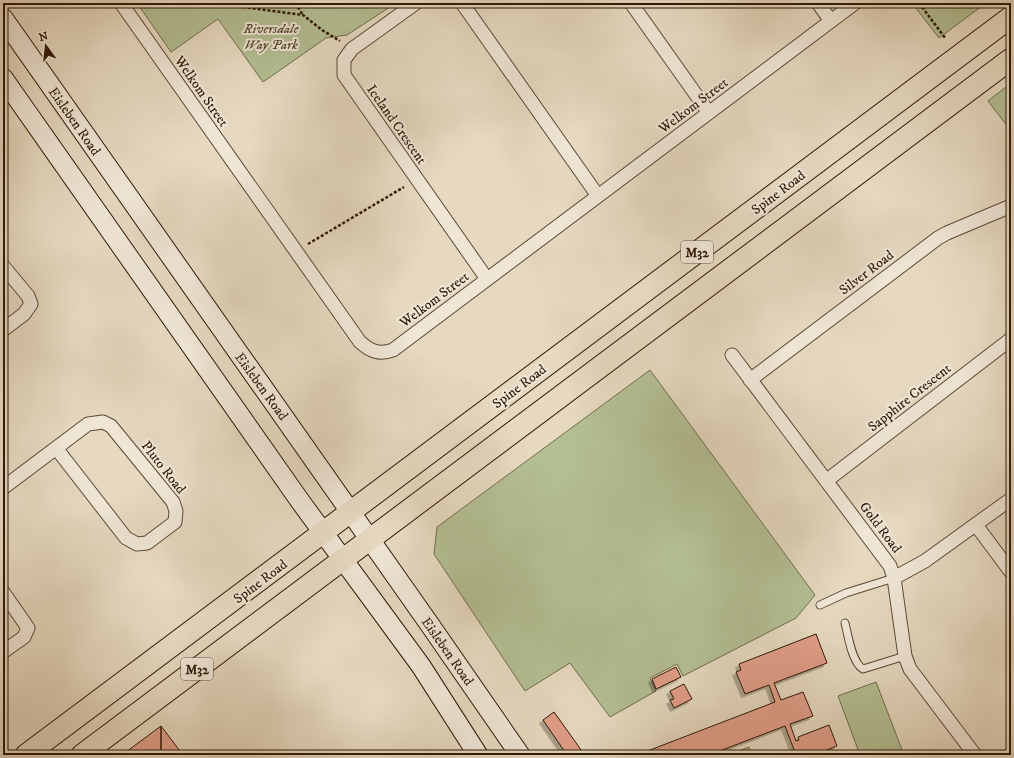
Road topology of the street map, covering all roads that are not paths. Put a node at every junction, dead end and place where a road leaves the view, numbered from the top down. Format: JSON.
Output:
{"nodes":[{"id":1,"x":120,"y":3,"type":"edge"},
{"id":2,"x":416,"y":3,"type":"edge"},
{"id":3,"x":462,"y":3,"type":"edge"},
{"id":4,"x":632,"y":3,"type":"edge"},
{"id":5,"x":818,"y":3,"type":"edge"},
{"id":6,"x":855,"y":3,"type":"edge"},
{"id":7,"x":1011,"y":17,"type":"edge"},
{"id":8,"x":3,"y":18,"type":"edge"},
{"id":9,"x":831,"y":21,"type":"junction"},
{"id":10,"x":1011,"y":59,"type":"edge"},
{"id":11,"x":3,"y":78,"type":"edge"},
{"id":12,"x":709,"y":113,"type":"junction"},
{"id":13,"x":598,"y":196,"type":"junction"},
{"id":14,"x":1011,"y":206,"type":"edge"},
{"id":15,"x":3,"y":266,"type":"edge"},
{"id":16,"x":487,"y":279,"type":"junction"},
{"id":17,"x":3,"y":330,"type":"edge"},
{"id":18,"x":1011,"y":339,"type":"edge"},
{"id":19,"x":732,"y":355,"type":"dead end"},
{"id":20,"x":750,"y":380,"type":"junction"},
{"id":21,"x":56,"y":448,"type":"junction"},
{"id":22,"x":826,"y":481,"type":"junction"},
{"id":23,"x":3,"y":488,"type":"edge"},
{"id":24,"x":1011,"y":499,"type":"edge"},
{"id":25,"x":351,"y":512,"type":"junction"},
{"id":26,"x":976,"y":525,"type":"junction"},
{"id":27,"x":324,"y":533,"type":"junction"},
{"id":28,"x":370,"y":540,"type":"junction"},
{"id":29,"x":344,"y":559,"type":"junction"},
{"id":30,"x":1011,"y":572,"type":"edge"},
{"id":31,"x":894,"y":578,"type":"junction"},
{"id":32,"x":3,"y":592,"type":"edge"},
{"id":33,"x":820,"y":606,"type":"dead end"},
{"id":34,"x":845,"y":623,"type":"dead end"},
{"id":35,"x":3,"y":652,"type":"edge"},
{"id":36,"x":905,"y":656,"type":"junction"},
{"id":37,"x":26,"y":755,"type":"edge"},
{"id":38,"x":82,"y":755,"type":"edge"},
{"id":39,"x":478,"y":755,"type":"edge"},
{"id":40,"x":520,"y":755,"type":"edge"},
{"id":41,"x":975,"y":755,"type":"edge"}],
"edges":[{"from":1,"to":16,"type":"street","name":"Welkom Street"},
{"from":2,"to":16,"type":"street","name":"Iceland Crescent"},
{"from":3,"to":13,"type":"street"},
{"from":4,"to":12,"type":"street"},
{"from":5,"to":9,"type":"street"},
{"from":6,"to":9,"type":"street","name":"Welkom Street"},
{"from":7,"to":25,"type":"main road","name":"Spine Road","number":"M32"},
{"from":8,"to":25,"type":"main road","name":"Eisleben Road"},
{"from":9,"to":12,"type":"street","name":"Welkom Street"},
{"from":10,"to":28,"type":"main road","number":"M32"},
{"from":11,"to":27,"type":"main road"},
{"from":12,"to":13,"type":"street","name":"Welkom Street"},
{"from":13,"to":16,"type":"street","name":"Welkom Street"},
{"from":14,"to":20,"type":"street","name":"Silver Road"},
{"from":15,"to":17,"type":"street"},
{"from":18,"to":22,"type":"street","name":"Sapphire Crescent"},
{"from":19,"to":20,"type":"street","name":"Gold Road"},
{"from":20,"to":22,"type":"street","name":"Gold Road"},
{"from":21,"to":21,"type":"street","name":"Pluto Road"},
{"from":21,"to":23,"type":"street","name":"Pluto Road"},
{"from":22,"to":31,"type":"street","name":"Gold Road"},
{"from":24,"to":26,"type":"street"},
{"from":25,"to":27,"type":"main road","name":"Spine Road","number":"M32"},
{"from":25,"to":28,"type":"main road","name":"Eisleben Road"},
{"from":26,"to":30,"type":"street"},
{"from":26,"to":31,"type":"street"},
{"from":27,"to":29,"type":"main road"},
{"from":27,"to":37,"type":"main road","name":"Spine Road","number":"M32"},
{"from":28,"to":29,"type":"main road","number":"M32"},
{"from":28,"to":40,"type":"main road","name":"Eisleben Road"},
{"from":29,"to":38,"type":"main road","number":"M32"},
{"from":29,"to":39,"type":"main road"},
{"from":31,"to":33,"type":"lane"},
{"from":31,"to":36,"type":"street","name":"Gold Road"},
{"from":32,"to":35,"type":"street"},
{"from":34,"to":36,"type":"lane"},
{"from":36,"to":41,"type":"street","name":"Gold Road"}]}
